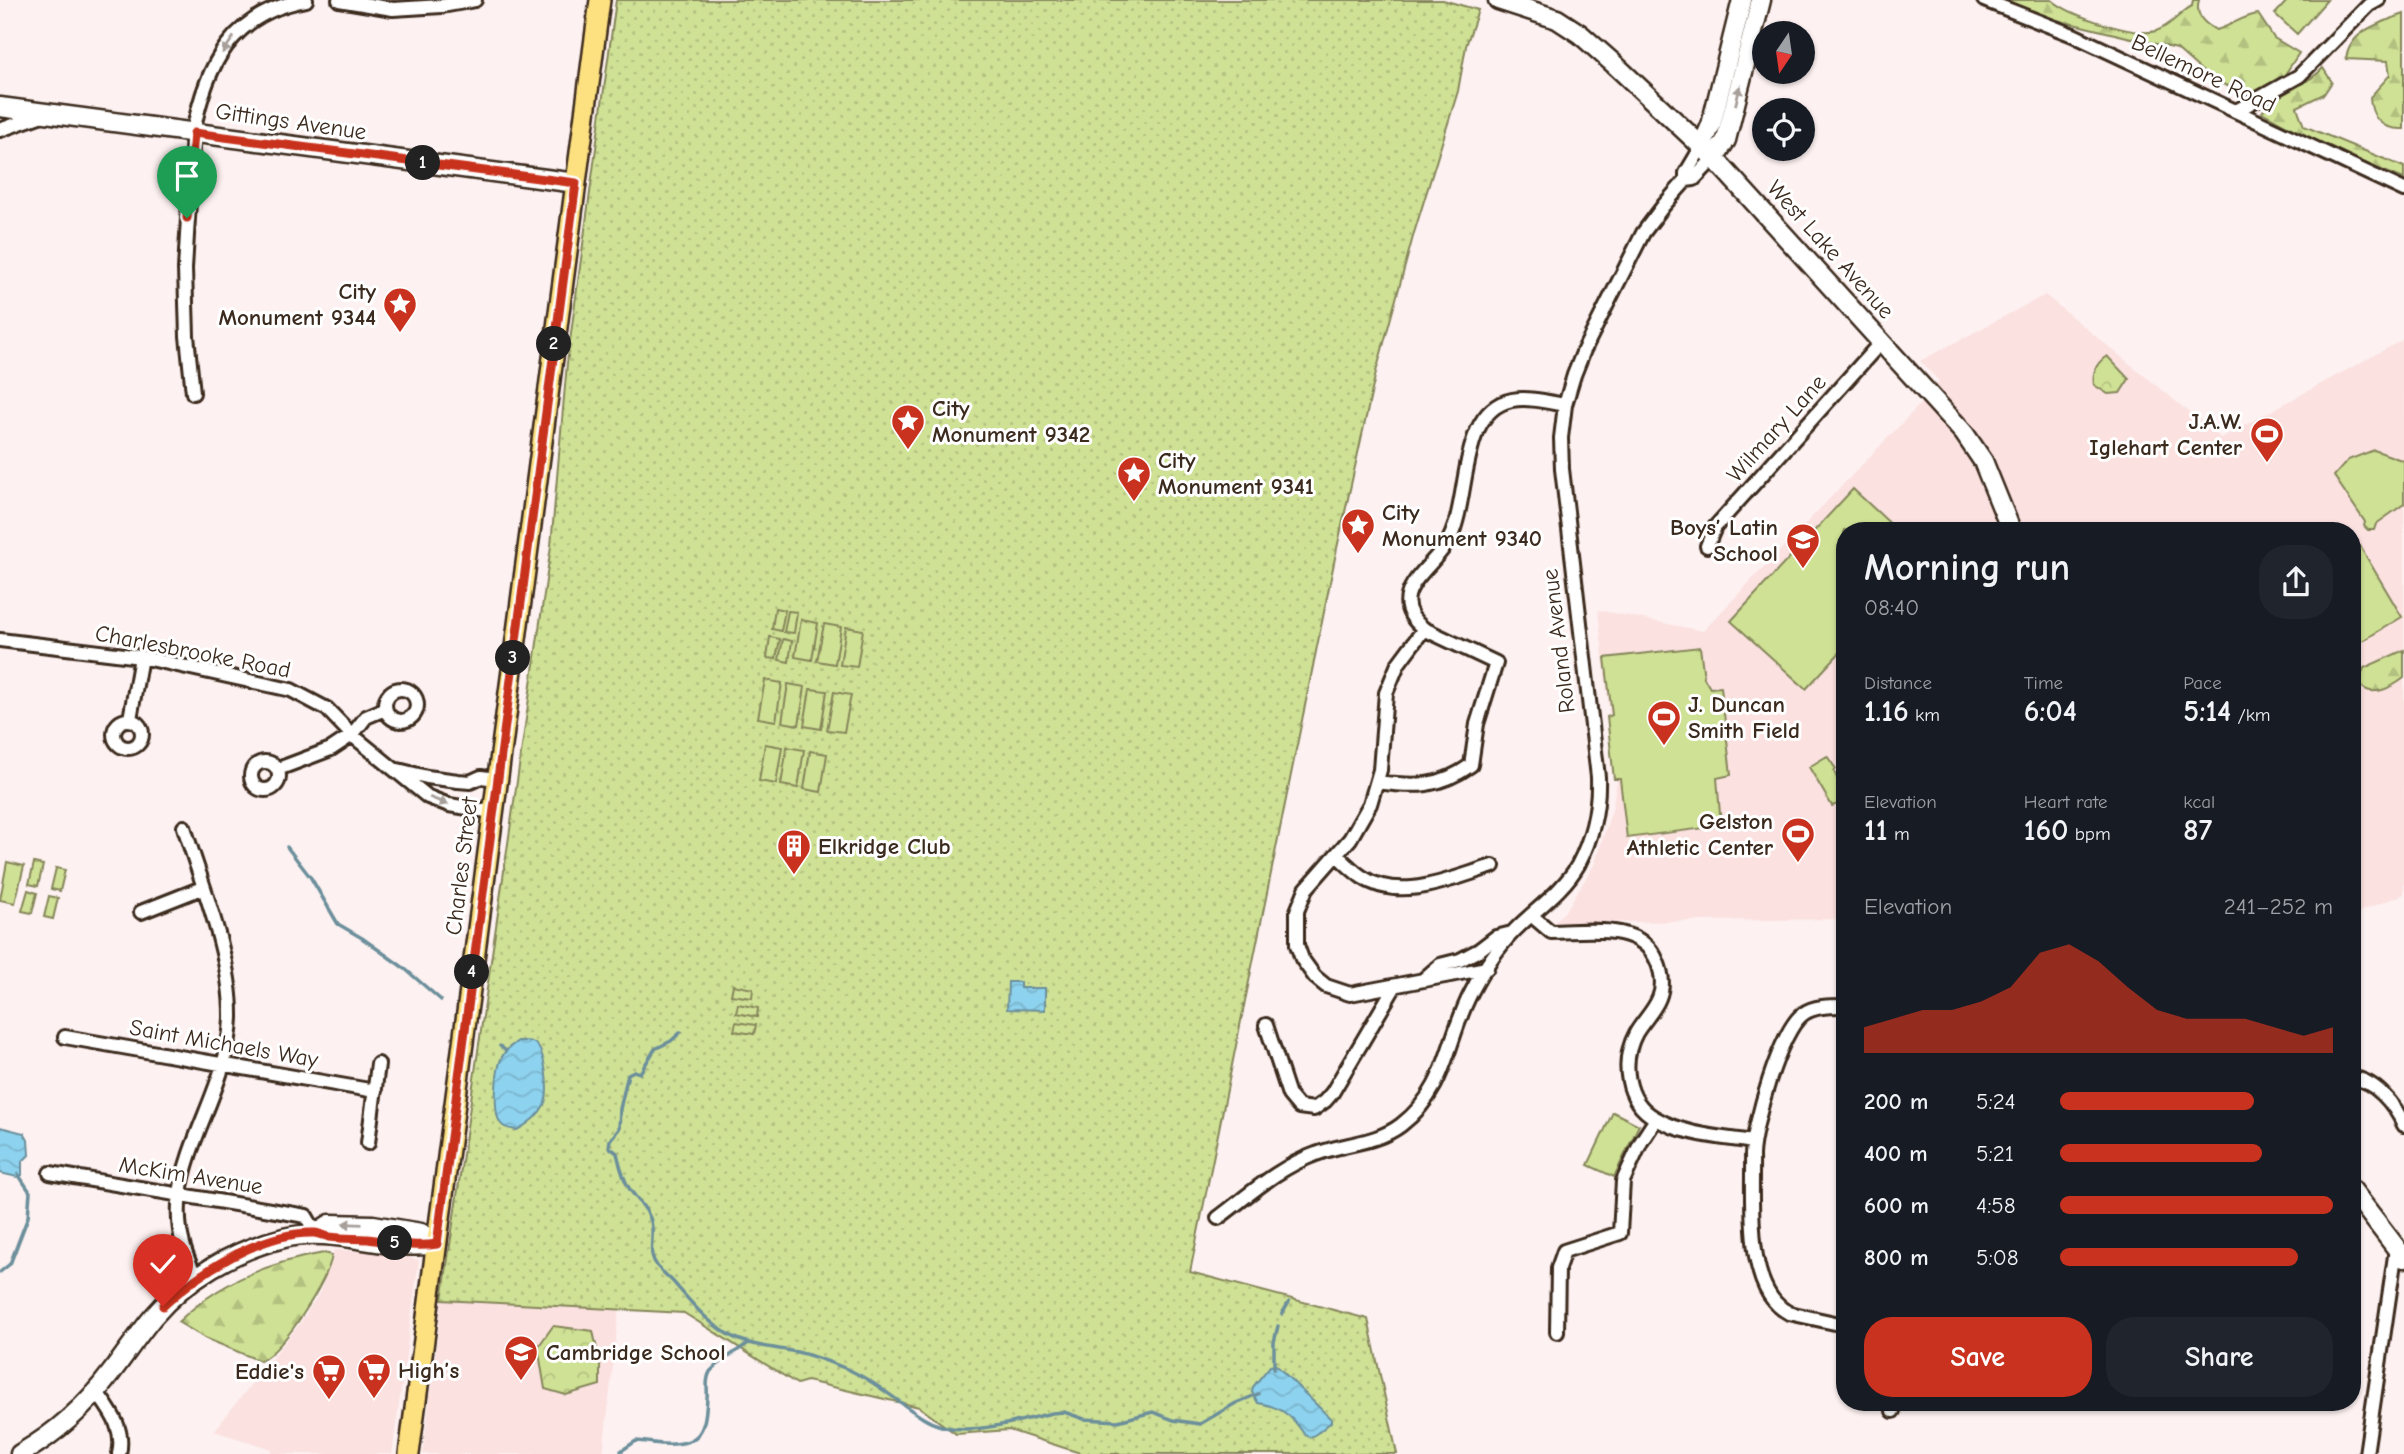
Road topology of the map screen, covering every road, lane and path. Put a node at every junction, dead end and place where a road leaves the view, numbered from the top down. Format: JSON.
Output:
{"nodes":[{"id":1,"x":306,"y":0,"type":"edge"},
{"id":2,"x":341,"y":0,"type":"edge"},
{"id":3,"x":475,"y":0,"type":"edge"},
{"id":4,"x":600,"y":0,"type":"edge"},
{"id":5,"x":1498,"y":0,"type":"edge"},
{"id":6,"x":1742,"y":0,"type":"edge"},
{"id":7,"x":1761,"y":0,"type":"edge"},
{"id":8,"x":1984,"y":0,"type":"edge"},
{"id":9,"x":2378,"y":0,"type":"edge"},
{"id":10,"x":3,"y":109,"type":"edge"},
{"id":11,"x":2236,"y":111,"type":"junction"},
{"id":12,"x":46,"y":113,"type":"junction"},
{"id":13,"x":2,"y":129,"type":"edge"},
{"id":14,"x":194,"y":133,"type":"junction"},
{"id":15,"x":1708,"y":152,"type":"junction"},
{"id":16,"x":576,"y":183,"type":"junction"},
{"id":17,"x":2404,"y":190,"type":"edge"},
{"id":18,"x":1882,"y":341,"type":"junction"},
{"id":19,"x":193,"y":393,"type":"dead end"},
{"id":20,"x":1565,"y":405,"type":"junction"},
{"id":21,"x":2008,"y":522,"type":"edge"},
{"id":22,"x":1707,"y":546,"type":"dead end"},
{"id":23,"x":1424,"y":629,"type":"junction"},
{"id":24,"x":0,"y":640,"type":"edge"},
{"id":25,"x":141,"y":657,"type":"junction"},
{"id":26,"x":385,"y":709,"type":"dead end"},
{"id":27,"x":130,"y":719,"type":"dead end"},
{"id":28,"x":352,"y":735,"type":"junction"},
{"id":29,"x":278,"y":769,"type":"dead end"},
{"id":30,"x":394,"y":769,"type":"junction"},
{"id":31,"x":497,"y":779,"type":"junction"},
{"id":32,"x":1377,"y":782,"type":"junction"},
{"id":33,"x":493,"y":812,"type":"junction"},
{"id":34,"x":184,"y":827,"type":"dead end"},
{"id":35,"x":1337,"y":855,"type":"junction"},
{"id":36,"x":1493,"y":866,"type":"dead end"},
{"id":37,"x":202,"y":888,"type":"junction"},
{"id":38,"x":141,"y":912,"type":"dead end"},
{"id":39,"x":1531,"y":915,"type":"junction"},
{"id":40,"x":1512,"y":932,"type":"junction"},
{"id":41,"x":1487,"y":968,"type":"junction"},
{"id":42,"x":1422,"y":981,"type":"junction"},
{"id":43,"x":1395,"y":986,"type":"junction"},
{"id":44,"x":1836,"y":1007,"type":"edge"},
{"id":45,"x":1266,"y":1025,"type":"dead end"},
{"id":46,"x":65,"y":1037,"type":"dead end"},
{"id":47,"x":378,"y":1064,"type":"dead end"},
{"id":48,"x":224,"y":1065,"type":"junction"},
{"id":49,"x":2361,"y":1079,"type":"edge"},
{"id":50,"x":375,"y":1091,"type":"junction"},
{"id":51,"x":1656,"y":1119,"type":"junction"},
{"id":52,"x":2404,"y":1125,"type":"edge"},
{"id":53,"x":1753,"y":1142,"type":"junction"},
{"id":54,"x":368,"y":1143,"type":"dead end"},
{"id":55,"x":50,"y":1173,"type":"dead end"},
{"id":56,"x":181,"y":1194,"type":"junction"},
{"id":57,"x":2361,"y":1202,"type":"edge"},
{"id":58,"x":1218,"y":1218,"type":"dead end"},
{"id":59,"x":316,"y":1233,"type":"junction"},
{"id":60,"x":437,"y":1244,"type":"junction"},
{"id":61,"x":2400,"y":1253,"type":"edge"},
{"id":62,"x":197,"y":1278,"type":"junction"},
{"id":63,"x":1836,"y":1323,"type":"edge"},
{"id":64,"x":1557,"y":1332,"type":"dead end"},
{"id":65,"x":96,"y":1391,"type":"junction"},
{"id":66,"x":20,"y":1454,"type":"edge"},
{"id":67,"x":119,"y":1454,"type":"edge"},
{"id":68,"x":409,"y":1454,"type":"edge"},
{"id":69,"x":2366,"y":1454,"type":"edge"}],
"edges":[{"from":1,"to":14,"type":"street","one_way":true},
{"from":2,"to":3,"type":"street"},
{"from":4,"to":16,"type":"main road","name":"Charles Street"},
{"from":5,"to":15,"type":"street","name":"West Lake Avenue"},
{"from":6,"to":15,"type":"street"},
{"from":15,"to":7,"type":"street","name":"Roland Avenue","one_way":true},
{"from":8,"to":11,"type":"street","name":"Bellemore Road"},
{"from":9,"to":11,"type":"street"},
{"from":10,"to":12,"type":"street","name":"Gittings Avenue"},
{"from":10,"to":13,"type":"street"},
{"from":11,"to":17,"type":"street","name":"Bellemore Road"},
{"from":12,"to":13,"type":"street"},
{"from":12,"to":14,"type":"street","name":"Gittings Avenue"},
{"from":14,"to":16,"type":"street","name":"Gittings Avenue"},
{"from":14,"to":19,"type":"street"},
{"from":15,"to":18,"type":"street","name":"West Lake Avenue"},
{"from":15,"to":20,"type":"street","name":"Roland Avenue"},
{"from":16,"to":31,"type":"main road","name":"Charles Street"},
{"from":18,"to":21,"type":"street","name":"West Lake Avenue"},
{"from":18,"to":22,"type":"street","name":"Wilmary Lane"},
{"from":20,"to":23,"type":"street"},
{"from":20,"to":39,"type":"street","name":"Roland Avenue"},
{"from":23,"to":32,"type":"street"},
{"from":23,"to":32,"type":"street"},
{"from":24,"to":25,"type":"street","name":"Charlesbrooke Road"},
{"from":25,"to":27,"type":"street"},
{"from":25,"to":28,"type":"street","name":"Charlesbrooke Road"},
{"from":26,"to":28,"type":"street"},
{"from":28,"to":29,"type":"street"},
{"from":28,"to":30,"type":"street","name":"Charlesbrooke Road"},
{"from":30,"to":31,"type":"street","name":"Charlesbrooke Road"},
{"from":30,"to":33,"type":"street","name":"Charlesbrooke Road","one_way":true},
{"from":31,"to":33,"type":"main road","name":"Charles Street"},
{"from":32,"to":35,"type":"street"},
{"from":33,"to":60,"type":"main road","name":"Charles Street"},
{"from":34,"to":37,"type":"street"},
{"from":35,"to":36,"type":"street"},
{"from":35,"to":43,"type":"street"},
{"from":37,"to":38,"type":"street"},
{"from":37,"to":48,"type":"street"},
{"from":39,"to":40,"type":"street","name":"Roland Avenue"},
{"from":39,"to":51,"type":"street"},
{"from":40,"to":41,"type":"street"},
{"from":40,"to":42,"type":"street"},
{"from":41,"to":42,"type":"street"},
{"from":41,"to":58,"type":"street"},
{"from":42,"to":43,"type":"street"},
{"from":43,"to":45,"type":"street"},
{"from":44,"to":53,"type":"street"},
{"from":46,"to":48,"type":"street","name":"Saint Michaels Way"},
{"from":47,"to":50,"type":"street"},
{"from":48,"to":50,"type":"street","name":"Saint Michaels Way"},
{"from":48,"to":56,"type":"street"},
{"from":49,"to":52,"type":"street"},
{"from":50,"to":54,"type":"street"},
{"from":51,"to":53,"type":"street"},
{"from":51,"to":64,"type":"street"},
{"from":53,"to":63,"type":"street"},
{"from":55,"to":56,"type":"street","name":"McKim Avenue"},
{"from":56,"to":59,"type":"street","name":"McKim Avenue"},
{"from":56,"to":62,"type":"street"},
{"from":57,"to":61,"type":"street"},
{"from":59,"to":60,"type":"street"},
{"from":59,"to":62,"type":"street"},
{"from":60,"to":68,"type":"main road","name":"Charles Street"},
{"from":61,"to":69,"type":"street"},
{"from":62,"to":65,"type":"street"},
{"from":65,"to":66,"type":"street"},
{"from":65,"to":67,"type":"street"}]}
